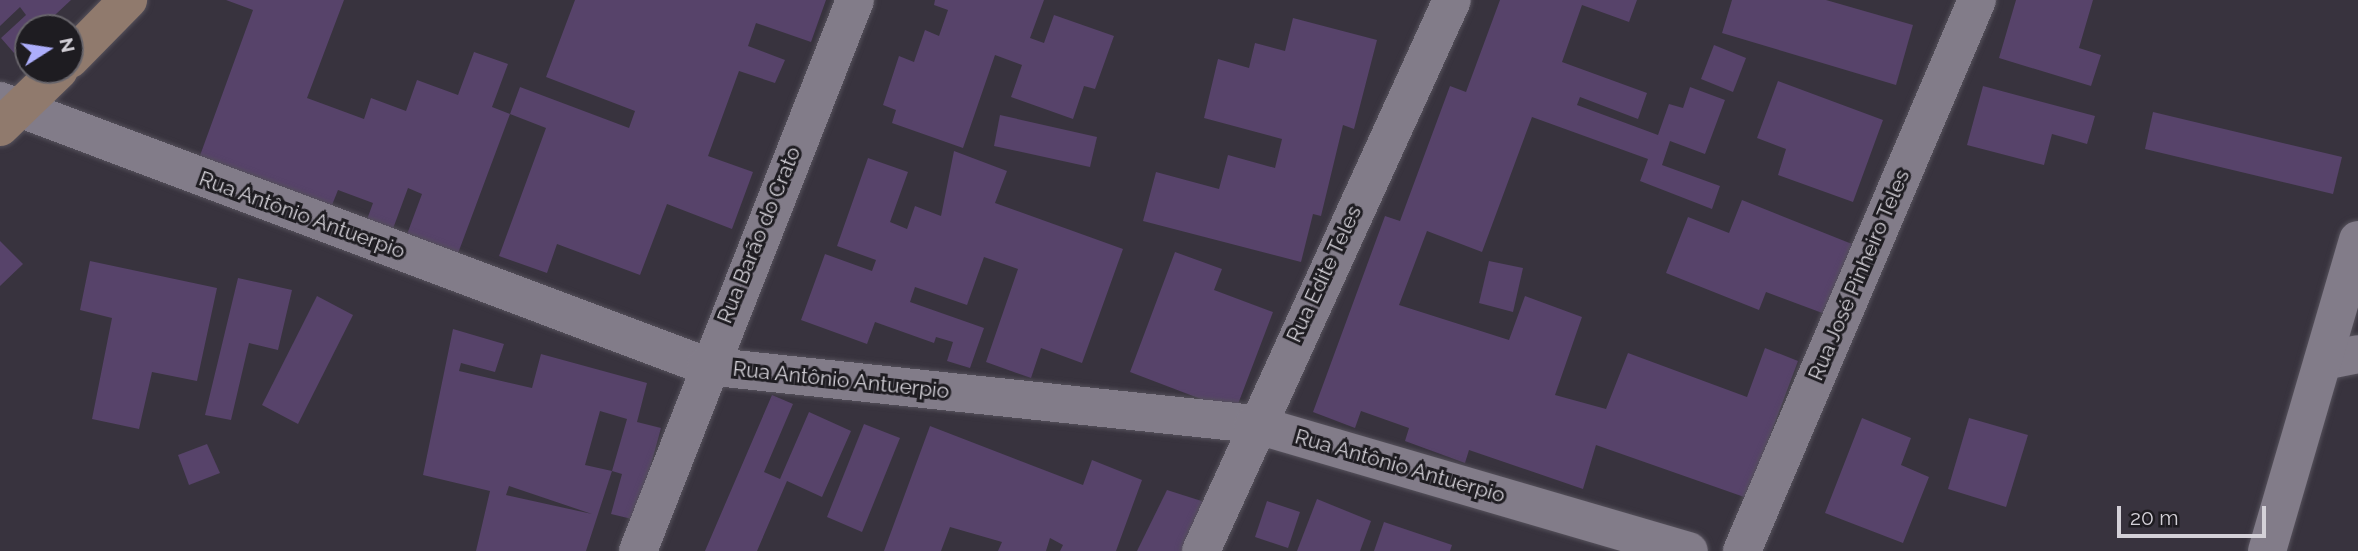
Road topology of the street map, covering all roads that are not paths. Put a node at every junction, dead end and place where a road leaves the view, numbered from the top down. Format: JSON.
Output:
{"nodes":[{"id":1,"x":128,"y":0,"type":"edge"},
{"id":2,"x":855,"y":0,"type":"edge"},
{"id":3,"x":1452,"y":0,"type":"edge"},
{"id":4,"x":1977,"y":0,"type":"edge"},
{"id":5,"x":84,"y":45,"type":"edge"},
{"id":6,"x":42,"y":84,"type":"edge"},
{"id":7,"x":6,"y":113,"type":"edge"},
{"id":8,"x":2358,"y":240,"type":"edge"},
{"id":9,"x":2340,"y":357,"type":"edge"},
{"id":10,"x":706,"y":366,"type":"junction"},
{"id":11,"x":1254,"y":424,"type":"junction"},
{"id":12,"x":638,"y":551,"type":"edge"},
{"id":13,"x":1201,"y":551,"type":"edge"},
{"id":14,"x":1689,"y":551,"type":"edge"},
{"id":15,"x":1742,"y":551,"type":"edge"},
{"id":16,"x":2267,"y":551,"type":"edge"}],
"edges":[{"from":1,"to":5,"type":"main road"},
{"from":2,"to":10,"type":"street","name":"Rua Barão do Crato"},
{"from":3,"to":11,"type":"street","name":"Rua Edite Teles"},
{"from":4,"to":15,"type":"street","name":"Rua José Pinheiro Teles"},
{"from":6,"to":7,"type":"main road"},
{"from":7,"to":10,"type":"street","name":"Rua Antônio Antuerpio"},
{"from":8,"to":9,"type":"street"},
{"from":9,"to":16,"type":"street"},
{"from":10,"to":11,"type":"street","name":"Rua Antônio Antuerpio"},
{"from":10,"to":12,"type":"street","name":"Rua Barão do Crato"},
{"from":11,"to":13,"type":"street","name":"Rua Edite Teles"},
{"from":11,"to":14,"type":"street","name":"Rua Antônio Antuerpio"}]}
